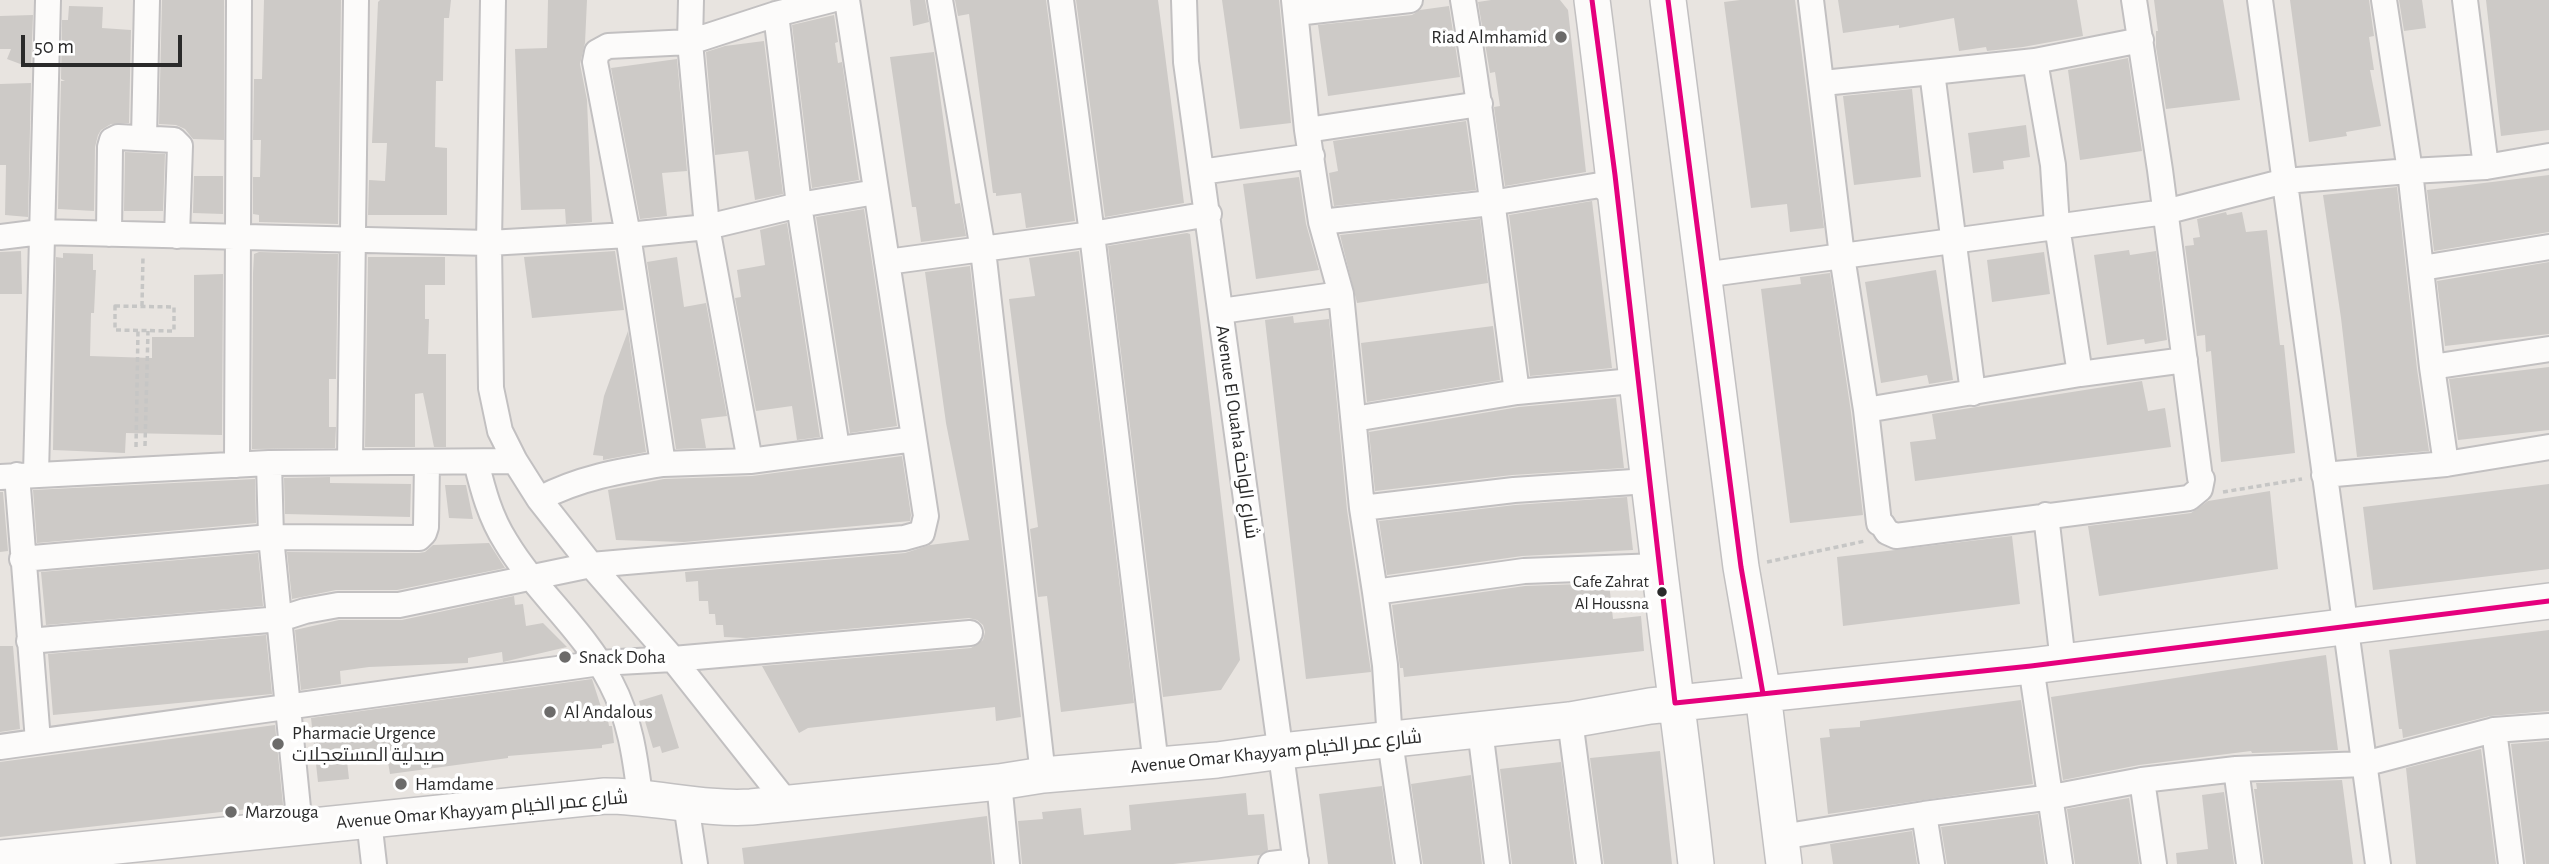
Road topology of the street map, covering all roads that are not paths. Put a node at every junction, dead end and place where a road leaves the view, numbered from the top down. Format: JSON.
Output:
{"nodes":[{"id":1,"x":47,"y":0,"type":"edge"},
{"id":2,"x":147,"y":0,"type":"edge"},
{"id":3,"x":240,"y":0,"type":"edge"},
{"id":4,"x":356,"y":0,"type":"edge"},
{"id":5,"x":493,"y":0,"type":"edge"},
{"id":6,"x":691,"y":0,"type":"edge"},
{"id":7,"x":831,"y":0,"type":"edge"},
{"id":8,"x":847,"y":0,"type":"edge"},
{"id":9,"x":940,"y":0,"type":"edge"},
{"id":10,"x":1061,"y":0,"type":"edge"},
{"id":11,"x":1184,"y":0,"type":"edge"},
{"id":12,"x":1410,"y":0,"type":"edge"},
{"id":13,"x":1463,"y":0,"type":"edge"},
{"id":14,"x":1592,"y":0,"type":"edge"},
{"id":15,"x":1668,"y":0,"type":"edge"},
{"id":16,"x":1811,"y":0,"type":"edge"},
{"id":17,"x":2134,"y":0,"type":"edge"},
{"id":18,"x":2260,"y":0,"type":"edge"},
{"id":19,"x":2384,"y":0,"type":"edge"},
{"id":20,"x":2465,"y":0,"type":"edge"},
{"id":21,"x":1295,"y":6,"type":"edge"},
{"id":22,"x":776,"y":14,"type":"junction"},
{"id":23,"x":2141,"y":40,"type":"junction"},
{"id":24,"x":690,"y":42,"type":"junction"},
{"id":25,"x":2035,"y":61,"type":"junction"},
{"id":26,"x":1931,"y":72,"type":"junction"},
{"id":27,"x":1823,"y":83,"type":"junction"},
{"id":28,"x":1480,"y":104,"type":"junction"},
{"id":29,"x":1307,"y":130,"type":"junction"},
{"id":30,"x":144,"y":138,"type":"junction"},
{"id":31,"x":1312,"y":156,"type":"junction"},
{"id":32,"x":2549,"y":156,"type":"edge"},
{"id":33,"x":2486,"y":167,"type":"junction"},
{"id":34,"x":2410,"y":171,"type":"junction"},
{"id":35,"x":1201,"y":173,"type":"junction"},
{"id":36,"x":2286,"y":181,"type":"junction"},
{"id":37,"x":876,"y":192,"type":"junction"},
{"id":38,"x":1617,"y":198,"type":"junction"},
{"id":39,"x":1491,"y":202,"type":"junction"},
{"id":40,"x":799,"y":205,"type":"junction"},
{"id":41,"x":2165,"y":212,"type":"junction"},
{"id":42,"x":1209,"y":214,"type":"junction"},
{"id":43,"x":1321,"y":222,"type":"junction"},
{"id":44,"x":2057,"y":226,"type":"junction"},
{"id":45,"x":707,"y":227,"type":"junction"},
{"id":46,"x":41,"y":232,"type":"junction"},
{"id":47,"x":109,"y":234,"type":"junction"},
{"id":48,"x":1093,"y":234,"type":"junction"},
{"id":49,"x":628,"y":235,"type":"junction"},
{"id":50,"x":177,"y":236,"type":"junction"},
{"id":51,"x":0,"y":237,"type":"edge"},
{"id":52,"x":238,"y":238,"type":"junction"},
{"id":53,"x":1954,"y":241,"type":"junction"},
{"id":54,"x":353,"y":242,"type":"junction"},
{"id":55,"x":489,"y":243,"type":"junction"},
{"id":56,"x":2549,"y":247,"type":"edge"},
{"id":57,"x":983,"y":250,"type":"junction"},
{"id":58,"x":1842,"y":256,"type":"junction"},
{"id":59,"x":887,"y":262,"type":"junction"},
{"id":60,"x":2422,"y":268,"type":"junction"},
{"id":61,"x":1703,"y":275,"type":"junction"},
{"id":62,"x":1341,"y":294,"type":"junction"},
{"id":63,"x":1221,"y":310,"type":"junction"},
{"id":64,"x":2549,"y":349,"type":"edge"},
{"id":65,"x":2185,"y":360,"type":"junction"},
{"id":66,"x":2432,"y":367,"type":"junction"},
{"id":67,"x":2080,"y":374,"type":"junction"},
{"id":68,"x":1638,"y":387,"type":"junction"},
{"id":69,"x":1517,"y":392,"type":"junction"},
{"id":70,"x":1973,"y":393,"type":"junction"},
{"id":71,"x":1866,"y":410,"type":"junction"},
{"id":72,"x":1354,"y":419,"type":"junction"},
{"id":73,"x":915,"y":439,"type":"junction"},
{"id":74,"x":2549,"y":447,"type":"edge"},
{"id":75,"x":837,"y":448,"type":"junction"},
{"id":76,"x":515,"y":461,"type":"junction"},
{"id":77,"x":750,"y":461,"type":"junction"},
{"id":78,"x":350,"y":462,"type":"junction"},
{"id":79,"x":427,"y":462,"type":"junction"},
{"id":80,"x":476,"y":462,"type":"junction"},
{"id":81,"x":269,"y":463,"type":"junction"},
{"id":82,"x":663,"y":464,"type":"junction"},
{"id":83,"x":2446,"y":464,"type":"junction"},
{"id":84,"x":237,"y":465,"type":"junction"},
{"id":85,"x":18,"y":475,"type":"edge"},
{"id":86,"x":2325,"y":475,"type":"junction"},
{"id":87,"x":1648,"y":481,"type":"junction"},
{"id":88,"x":539,"y":499,"type":"junction"},
{"id":89,"x":1362,"y":508,"type":"junction"},
{"id":90,"x":2046,"y":515,"type":"junction"},
{"id":91,"x":271,"y":537,"type":"junction"},
{"id":92,"x":22,"y":559,"type":"junction"},
{"id":93,"x":591,"y":565,"type":"junction"},
{"id":94,"x":1659,"y":566,"type":"junction"},
{"id":95,"x":531,"y":577,"type":"junction"},
{"id":96,"x":1375,"y":592,"type":"junction"},
{"id":97,"x":2549,"y":601,"type":"edge"},
{"id":98,"x":279,"y":619,"type":"junction"},
{"id":99,"x":2346,"y":625,"type":"junction"},
{"id":100,"x":970,"y":633,"type":"dead end"},
{"id":101,"x":30,"y":641,"type":"junction"},
{"id":102,"x":673,"y":659,"type":"junction"},
{"id":103,"x":600,"y":663,"type":"junction"},
{"id":104,"x":2047,"y":664,"type":"junction"},
{"id":105,"x":1763,"y":694,"type":"junction"},
{"id":106,"x":1675,"y":703,"type":"junction"},
{"id":107,"x":289,"y":706,"type":"junction"},
{"id":108,"x":1570,"y":720,"type":"junction"},
{"id":109,"x":2549,"y":726,"type":"edge"},
{"id":110,"x":1480,"y":730,"type":"junction"},
{"id":111,"x":2494,"y":730,"type":"junction"},
{"id":112,"x":38,"y":740,"type":"junction"},
{"id":113,"x":1390,"y":741,"type":"junction"},
{"id":114,"x":0,"y":747,"type":"edge"},
{"id":115,"x":1282,"y":751,"type":"junction"},
{"id":116,"x":2364,"y":764,"type":"junction"},
{"id":117,"x":1156,"y":765,"type":"junction"},
{"id":118,"x":2236,"y":769,"type":"junction"},
{"id":119,"x":1043,"y":775,"type":"junction"},
{"id":120,"x":2142,"y":780,"type":"junction"},
{"id":121,"x":999,"y":782,"type":"junction"},
{"id":122,"x":640,"y":796,"type":"junction"},
{"id":123,"x":2052,"y":797,"type":"junction"},
{"id":124,"x":787,"y":803,"type":"junction"},
{"id":125,"x":686,"y":804,"type":"junction"},
{"id":126,"x":1924,"y":814,"type":"junction"},
{"id":127,"x":369,"y":820,"type":"junction"},
{"id":128,"x":300,"y":828,"type":"junction"},
{"id":129,"x":1782,"y":851,"type":"edge"},
{"id":130,"x":0,"y":858,"type":"edge"},
{"id":131,"x":1296,"y":862,"type":"edge"},
{"id":132,"x":374,"y":864,"type":"edge"},
{"id":133,"x":695,"y":864,"type":"edge"},
{"id":134,"x":1007,"y":864,"type":"edge"},
{"id":135,"x":1271,"y":864,"type":"edge"},
{"id":136,"x":1408,"y":864,"type":"edge"},
{"id":137,"x":1497,"y":864,"type":"edge"},
{"id":138,"x":1589,"y":864,"type":"edge"},
{"id":139,"x":1696,"y":864,"type":"edge"},
{"id":140,"x":1932,"y":864,"type":"edge"},
{"id":141,"x":2060,"y":864,"type":"edge"},
{"id":142,"x":2154,"y":864,"type":"edge"},
{"id":143,"x":2249,"y":864,"type":"edge"},
{"id":144,"x":2378,"y":864,"type":"edge"},
{"id":145,"x":2511,"y":864,"type":"edge"}],
"edges":[{"from":1,"to":46,"type":"street"},
{"from":2,"to":30,"type":"street"},
{"from":3,"to":52,"type":"street"},
{"from":4,"to":54,"type":"street"},
{"from":5,"to":55,"type":"street"},
{"from":6,"to":24,"type":"street"},
{"from":7,"to":22,"type":"street"},
{"from":8,"to":37,"type":"street"},
{"from":9,"to":57,"type":"street"},
{"from":10,"to":48,"type":"street"},
{"from":11,"to":35,"type":"street","name":"Avenue El Ouaha شارع الواحة"},
{"from":12,"to":21,"type":"street"},
{"from":13,"to":28,"type":"street"},
{"from":14,"to":38,"type":"street"},
{"from":15,"to":61,"type":"street"},
{"from":16,"to":27,"type":"street"},
{"from":17,"to":23,"type":"street"},
{"from":18,"to":36,"type":"street"},
{"from":19,"to":34,"type":"street"},
{"from":20,"to":33,"type":"street"},
{"from":21,"to":29,"type":"street"},
{"from":22,"to":24,"type":"street"},
{"from":22,"to":40,"type":"street"},
{"from":23,"to":25,"type":"street"},
{"from":23,"to":41,"type":"street"},
{"from":24,"to":45,"type":"street"},
{"from":24,"to":49,"type":"street"},
{"from":25,"to":26,"type":"street"},
{"from":25,"to":44,"type":"street"},
{"from":26,"to":27,"type":"street"},
{"from":26,"to":53,"type":"street"},
{"from":27,"to":58,"type":"street"},
{"from":28,"to":29,"type":"street"},
{"from":28,"to":39,"type":"street"},
{"from":29,"to":31,"type":"street"},
{"from":30,"to":47,"type":"street"},
{"from":30,"to":50,"type":"street"},
{"from":31,"to":35,"type":"street"},
{"from":31,"to":43,"type":"street"},
{"from":32,"to":33,"type":"street"},
{"from":33,"to":34,"type":"street"},
{"from":34,"to":36,"type":"street"},
{"from":34,"to":60,"type":"street"},
{"from":35,"to":42,"type":"street","name":"Avenue El Ouaha شارع الواحة"},
{"from":36,"to":41,"type":"street"},
{"from":36,"to":86,"type":"street"},
{"from":37,"to":40,"type":"street"},
{"from":37,"to":59,"type":"street"},
{"from":38,"to":39,"type":"street"},
{"from":38,"to":68,"type":"street"},
{"from":39,"to":43,"type":"street"},
{"from":39,"to":69,"type":"street"},
{"from":40,"to":45,"type":"street"},
{"from":40,"to":75,"type":"street"},
{"from":41,"to":44,"type":"street"},
{"from":41,"to":65,"type":"street"},
{"from":42,"to":48,"type":"street"},
{"from":42,"to":63,"type":"street","name":"Avenue El Ouaha شارع الواحة"},
{"from":43,"to":62,"type":"street"},
{"from":44,"to":53,"type":"street"},
{"from":44,"to":67,"type":"street"},
{"from":45,"to":49,"type":"street"},
{"from":45,"to":77,"type":"street"},
{"from":46,"to":47,"type":"street"},
{"from":46,"to":51,"type":"street"},
{"from":46,"to":85,"type":"street"},
{"from":47,"to":50,"type":"street"},
{"from":48,"to":57,"type":"street"},
{"from":48,"to":117,"type":"street"},
{"from":49,"to":55,"type":"street"},
{"from":49,"to":82,"type":"street"},
{"from":50,"to":52,"type":"street"},
{"from":52,"to":54,"type":"street"},
{"from":52,"to":84,"type":"street"},
{"from":53,"to":58,"type":"street"},
{"from":53,"to":70,"type":"street"},
{"from":54,"to":55,"type":"street"},
{"from":54,"to":78,"type":"street"},
{"from":55,"to":76,"type":"street"},
{"from":56,"to":60,"type":"street"},
{"from":57,"to":59,"type":"street"},
{"from":57,"to":119,"type":"street"},
{"from":58,"to":61,"type":"street"},
{"from":58,"to":71,"type":"street"},
{"from":59,"to":73,"type":"street"},
{"from":60,"to":66,"type":"street"},
{"from":61,"to":105,"type":"street"},
{"from":62,"to":63,"type":"street"},
{"from":62,"to":72,"type":"street"},
{"from":63,"to":115,"type":"street","name":"Avenue El Ouaha شارع الواحة"},
{"from":64,"to":66,"type":"street"},
{"from":65,"to":67,"type":"street"},
{"from":65,"to":90,"type":"street"},
{"from":66,"to":83,"type":"street"},
{"from":67,"to":70,"type":"street"},
{"from":68,"to":69,"type":"street"},
{"from":68,"to":87,"type":"street"},
{"from":69,"to":72,"type":"street"},
{"from":70,"to":71,"type":"street"},
{"from":71,"to":90,"type":"street"},
{"from":72,"to":89,"type":"street"},
{"from":73,"to":75,"type":"street"},
{"from":73,"to":93,"type":"street"},
{"from":74,"to":83,"type":"street"},
{"from":75,"to":77,"type":"street"},
{"from":76,"to":80,"type":"street"},
{"from":76,"to":88,"type":"street"},
{"from":77,"to":82,"type":"street"},
{"from":78,"to":79,"type":"street"},
{"from":78,"to":81,"type":"street"},
{"from":79,"to":80,"type":"street"},
{"from":79,"to":91,"type":"street"},
{"from":80,"to":95,"type":"street"},
{"from":81,"to":84,"type":"street"},
{"from":81,"to":91,"type":"street"},
{"from":82,"to":88,"type":"street"},
{"from":83,"to":86,"type":"street"},
{"from":84,"to":85,"type":"street"},
{"from":85,"to":92,"type":"street"},
{"from":86,"to":99,"type":"street"},
{"from":87,"to":89,"type":"street"},
{"from":87,"to":94,"type":"street"},
{"from":88,"to":93,"type":"street"},
{"from":89,"to":96,"type":"street"},
{"from":90,"to":104,"type":"street"},
{"from":91,"to":92,"type":"street"},
{"from":91,"to":98,"type":"street"},
{"from":92,"to":101,"type":"street"},
{"from":93,"to":95,"type":"street"},
{"from":93,"to":102,"type":"street"},
{"from":94,"to":96,"type":"street"},
{"from":94,"to":106,"type":"street"},
{"from":95,"to":98,"type":"street"},
{"from":95,"to":103,"type":"street"},
{"from":96,"to":113,"type":"street"},
{"from":97,"to":99,"type":"street","name":"Avenue Omar Khayyam شارع عمر الخيام"},
{"from":98,"to":101,"type":"street"},
{"from":98,"to":107,"type":"street"},
{"from":99,"to":104,"type":"street","name":"Avenue Omar Khayyam شارع عمر الخيام"},
{"from":99,"to":116,"type":"street"},
{"from":100,"to":102,"type":"street"},
{"from":101,"to":112,"type":"street"},
{"from":102,"to":103,"type":"street"},
{"from":102,"to":124,"type":"street"},
{"from":103,"to":107,"type":"street"},
{"from":103,"to":122,"type":"street"},
{"from":104,"to":105,"type":"street","name":"Avenue Omar Khayyam شارع عمر الخيام"},
{"from":104,"to":123,"type":"street"},
{"from":105,"to":106,"type":"street","name":"Avenue Omar Khayyam شارع عمر الخيام"},
{"from":105,"to":129,"type":"street"},
{"from":106,"to":108,"type":"street","name":"Avenue Omar Khayyam شارع عمر الخيام"},
{"from":106,"to":139,"type":"street"},
{"from":107,"to":112,"type":"street"},
{"from":107,"to":128,"type":"street"},
{"from":108,"to":110,"type":"street","name":"Avenue Omar Khayyam شارع عمر الخيام"},
{"from":108,"to":138,"type":"street"},
{"from":109,"to":111,"type":"street"},
{"from":110,"to":113,"type":"street","name":"Avenue Omar Khayyam شارع عمر الخيام"},
{"from":110,"to":137,"type":"street"},
{"from":111,"to":116,"type":"street"},
{"from":111,"to":145,"type":"street"},
{"from":112,"to":114,"type":"street"},
{"from":113,"to":115,"type":"street","name":"Avenue Omar Khayyam شارع عمر الخيام"},
{"from":113,"to":136,"type":"street"},
{"from":115,"to":117,"type":"street","name":"Avenue Omar Khayyam شارع عمر الخيام"},
{"from":115,"to":131,"type":"street","name":"Avenue El Ouaha شارع الواحة"},
{"from":116,"to":118,"type":"street"},
{"from":116,"to":144,"type":"street"},
{"from":117,"to":119,"type":"street","name":"Avenue Omar Khayyam شارع عمر الخيام"},
{"from":118,"to":120,"type":"street"},
{"from":118,"to":143,"type":"street"},
{"from":119,"to":121,"type":"street","name":"Avenue Omar Khayyam شارع عمر الخيام"},
{"from":120,"to":123,"type":"street"},
{"from":120,"to":142,"type":"street"},
{"from":121,"to":124,"type":"street","name":"Avenue Omar Khayyam شارع عمر الخيام"},
{"from":121,"to":134,"type":"street"},
{"from":122,"to":125,"type":"street","name":"Avenue Omar Khayyam شارع عمر الخيام"},
{"from":122,"to":127,"type":"street","name":"Avenue Omar Khayyam شارع عمر الخيام"},
{"from":123,"to":126,"type":"street"},
{"from":123,"to":141,"type":"street"},
{"from":124,"to":125,"type":"street","name":"Avenue Omar Khayyam شارع عمر الخيام"},
{"from":125,"to":133,"type":"street"},
{"from":126,"to":129,"type":"street"},
{"from":126,"to":140,"type":"street"},
{"from":127,"to":128,"type":"street","name":"Avenue Omar Khayyam شارع عمر الخيام"},
{"from":127,"to":132,"type":"street"},
{"from":128,"to":130,"type":"street","name":"Avenue Omar Khayyam شارع عمر الخيام"},
{"from":131,"to":135,"type":"street"}]}
